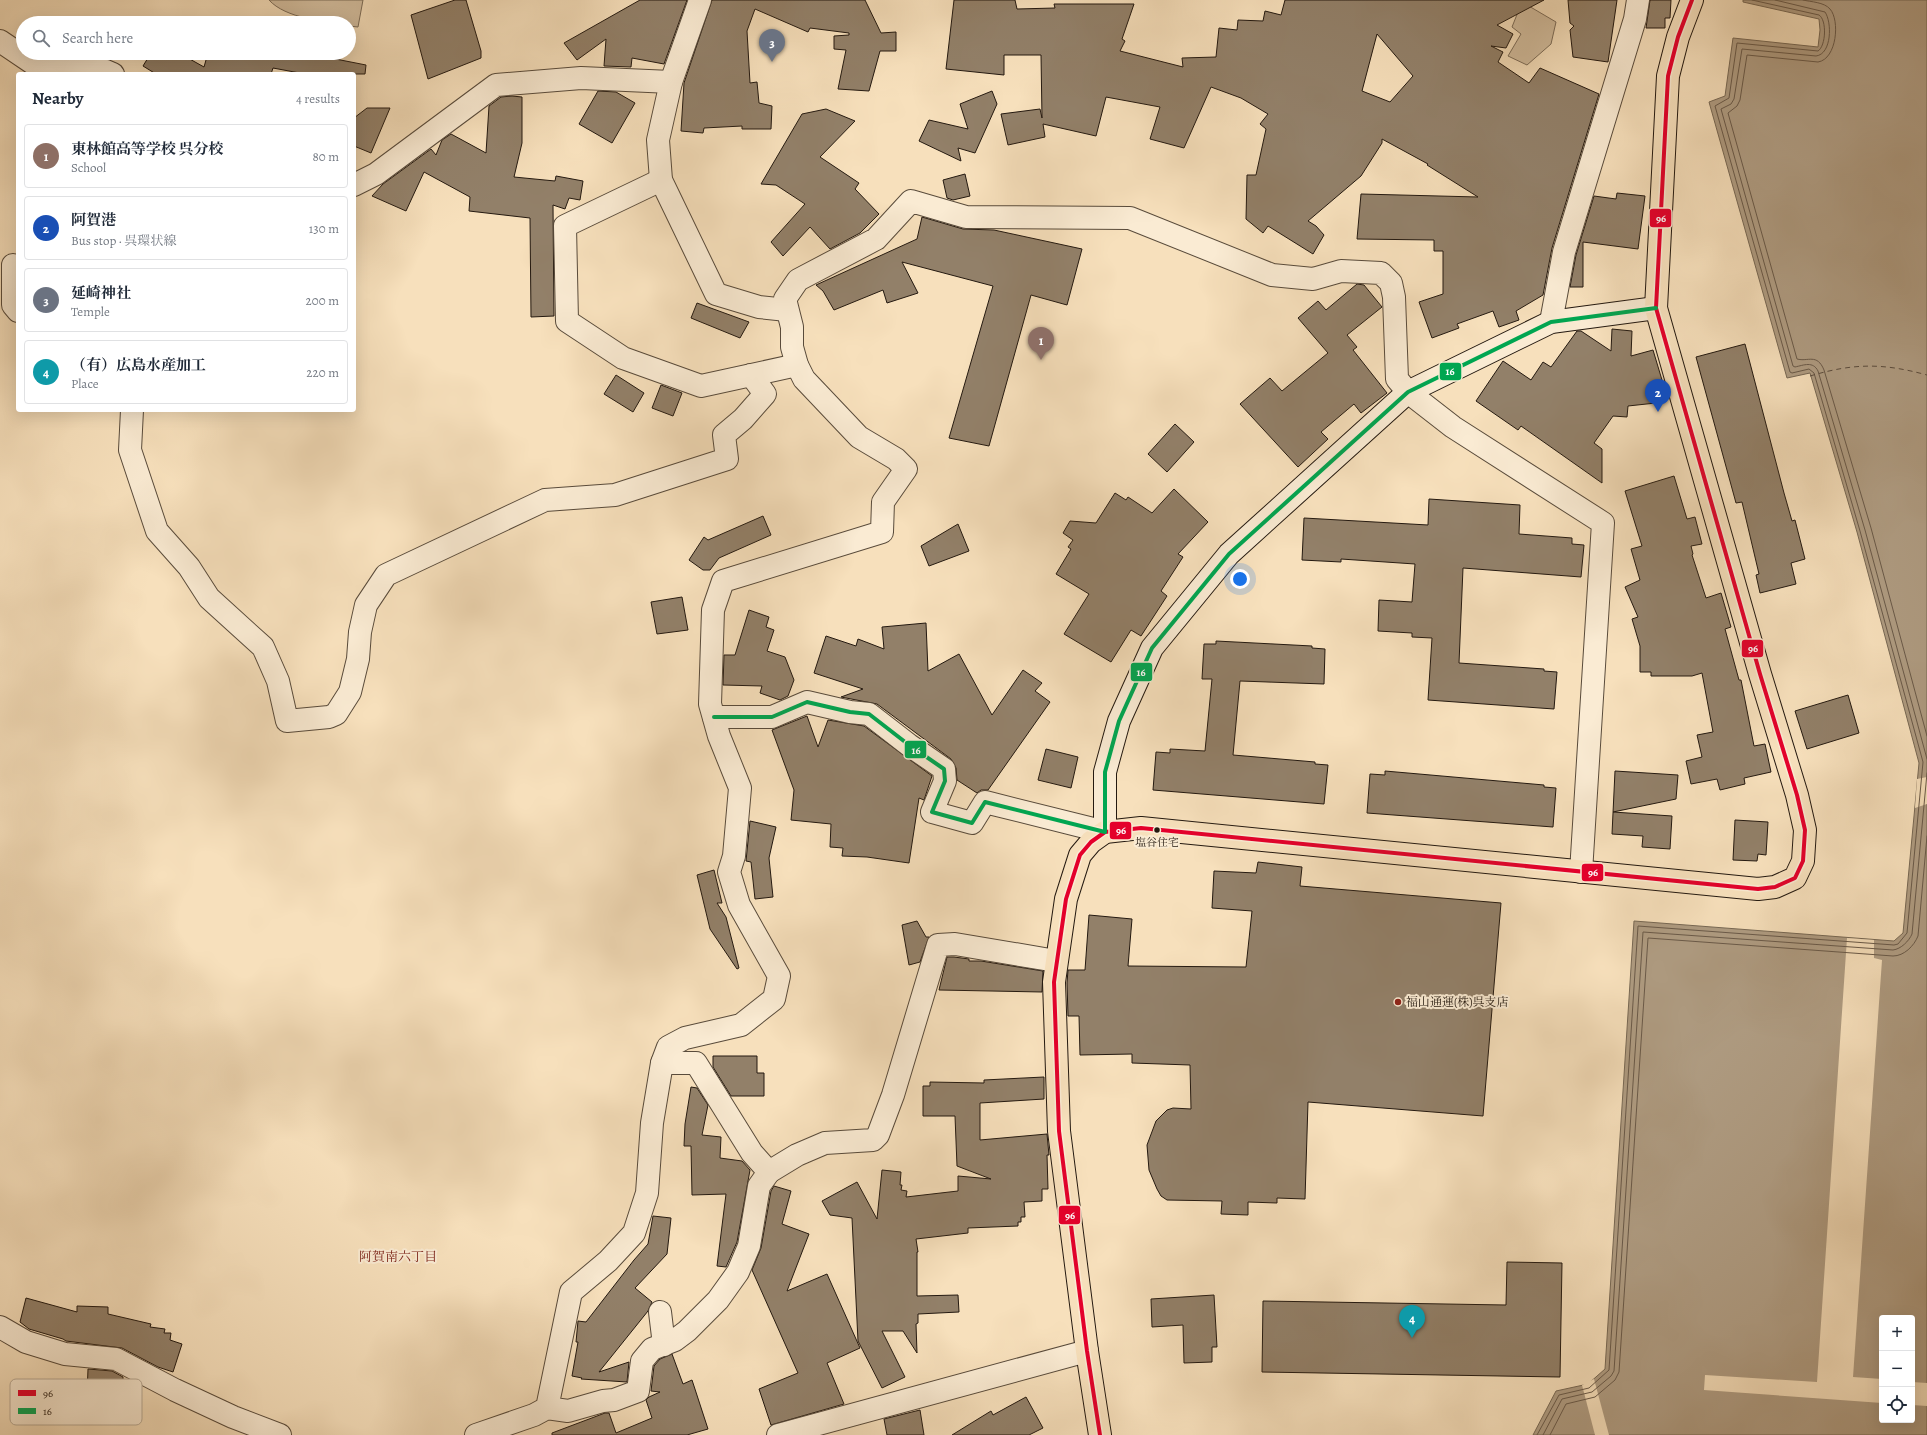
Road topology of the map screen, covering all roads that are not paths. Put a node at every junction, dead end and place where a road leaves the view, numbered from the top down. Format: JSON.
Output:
{"nodes":[{"id":1,"x":700,"y":0,"type":"edge"},
{"id":2,"x":1638,"y":0,"type":"edge"},
{"id":3,"x":1692,"y":0,"type":"edge"},
{"id":4,"x":0,"y":41,"type":"edge"},
{"id":5,"x":16,"y":52,"type":"edge"},
{"id":6,"x":28,"y":60,"type":"edge"},
{"id":7,"x":108,"y":72,"type":"edge"},
{"id":8,"x":670,"y":82,"type":"junction"},
{"id":9,"x":661,"y":180,"type":"junction"},
{"id":10,"x":356,"y":184,"type":"edge"},
{"id":11,"x":10,"y":266,"type":"edge"},
{"id":12,"x":1656,"y":308,"type":"junction"},
{"id":13,"x":16,"y":309,"type":"edge"},
{"id":14,"x":787,"y":310,"type":"junction"},
{"id":15,"x":1551,"y":322,"type":"junction"},
{"id":16,"x":797,"y":365,"type":"junction"},
{"id":17,"x":751,"y":375,"type":"junction"},
{"id":18,"x":1408,"y":392,"type":"junction"},
{"id":19,"x":132,"y":412,"type":"edge"},
{"id":20,"x":714,"y":718,"type":"junction"},
{"id":21,"x":1105,"y":832,"type":"junction"},
{"id":22,"x":1581,"y":872,"type":"junction"},
{"id":23,"x":1056,"y":961,"type":"junction"},
{"id":24,"x":662,"y":1063,"type":"junction"},
{"id":25,"x":769,"y":1172,"type":"junction"},
{"id":26,"x":660,"y":1312,"type":"dead end"},
{"id":27,"x":0,"y":1327,"type":"edge"},
{"id":28,"x":664,"y":1346,"type":"junction"},
{"id":29,"x":1087,"y":1351,"type":"junction"},
{"id":30,"x":547,"y":1408,"type":"junction"},
{"id":31,"x":280,"y":1435,"type":"edge"},
{"id":32,"x":476,"y":1435,"type":"edge"},
{"id":33,"x":778,"y":1435,"type":"edge"},
{"id":34,"x":1100,"y":1435,"type":"edge"}],
"edges":[{"from":1,"to":8,"type":"street"},
{"from":2,"to":15,"type":"street"},
{"from":3,"to":12,"type":"main road"},
{"from":4,"to":5,"type":"street"},
{"from":6,"to":7,"type":"street"},
{"from":8,"to":9,"type":"street"},
{"from":8,"to":10,"type":"street"},
{"from":9,"to":14,"type":"street"},
{"from":9,"to":17,"type":"street"},
{"from":11,"to":13,"type":"street"},
{"from":12,"to":15,"type":"street"},
{"from":12,"to":22,"type":"main road"},
{"from":14,"to":16,"type":"street"},
{"from":14,"to":18,"type":"street"},
{"from":15,"to":18,"type":"street"},
{"from":16,"to":17,"type":"street"},
{"from":16,"to":20,"type":"street"},
{"from":17,"to":19,"type":"street"},
{"from":18,"to":21,"type":"street"},
{"from":18,"to":22,"type":"street"},
{"from":20,"to":21,"type":"street"},
{"from":20,"to":24,"type":"street"},
{"from":21,"to":22,"type":"main road"},
{"from":21,"to":23,"type":"main road"},
{"from":23,"to":25,"type":"street"},
{"from":23,"to":29,"type":"main road"},
{"from":24,"to":25,"type":"street"},
{"from":24,"to":30,"type":"street"},
{"from":25,"to":28,"type":"street"},
{"from":26,"to":28,"type":"street"},
{"from":27,"to":31,"type":"street"},
{"from":28,"to":30,"type":"street"},
{"from":29,"to":33,"type":"street"},
{"from":29,"to":34,"type":"main road"},
{"from":30,"to":32,"type":"street"}]}
